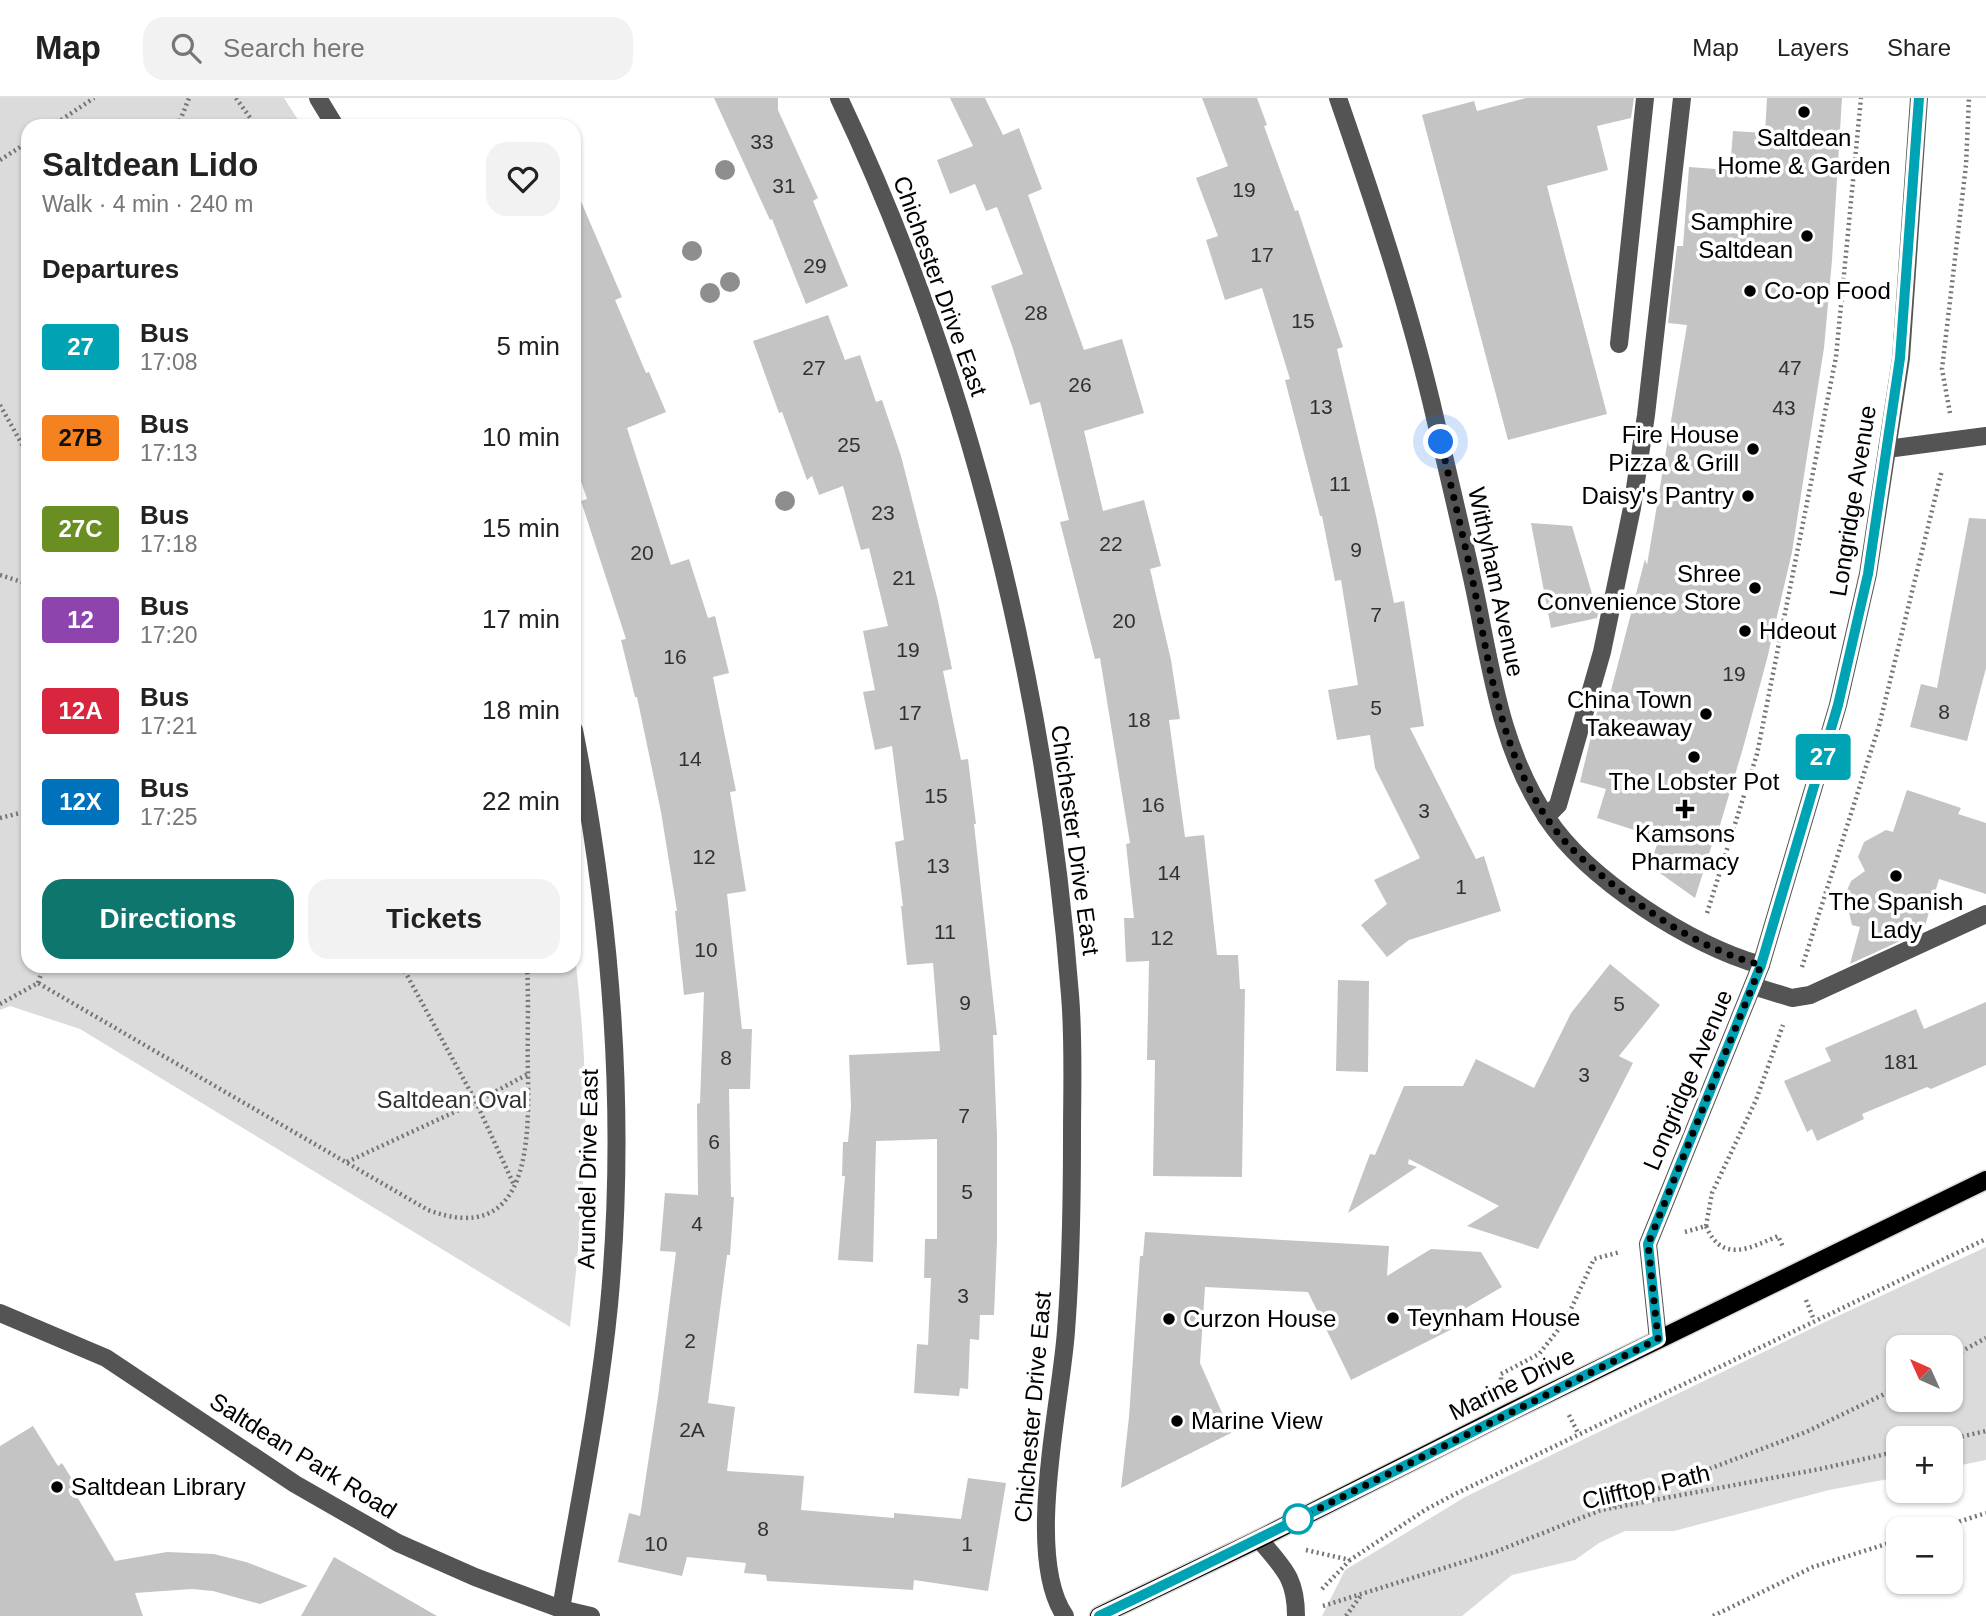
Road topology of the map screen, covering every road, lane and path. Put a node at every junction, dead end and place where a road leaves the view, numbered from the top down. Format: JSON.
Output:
{"nodes":[{"id":1,"x":94,"y":98,"type":"edge"},
{"id":2,"x":188,"y":98,"type":"edge"},
{"id":3,"x":236,"y":98,"type":"edge"},
{"id":4,"x":318,"y":98,"type":"edge"},
{"id":5,"x":839,"y":98,"type":"edge"},
{"id":6,"x":1338,"y":98,"type":"edge"},
{"id":7,"x":1645,"y":98,"type":"edge"},
{"id":8,"x":1682,"y":98,"type":"edge"},
{"id":9,"x":1861,"y":98,"type":"edge"},
{"id":10,"x":1919,"y":98,"type":"edge"},
{"id":11,"x":62,"y":119,"type":"edge"},
{"id":12,"x":180,"y":119,"type":"edge"},
{"id":13,"x":251,"y":119,"type":"edge"},
{"id":14,"x":331,"y":119,"type":"edge"},
{"id":15,"x":21,"y":146,"type":"edge"},
{"id":16,"x":0,"y":160,"type":"edge"},
{"id":17,"x":1619,"y":344,"type":"dead end"},
{"id":18,"x":0,"y":405,"type":"edge"},
{"id":19,"x":1986,"y":436,"type":"edge"},
{"id":20,"x":21,"y":442,"type":"edge"},
{"id":21,"x":1887,"y":449,"type":"junction"},
{"id":22,"x":0,"y":575,"type":"edge"},
{"id":23,"x":21,"y":582,"type":"edge"},
{"id":24,"x":581,"y":765,"type":"edge"},
{"id":25,"x":21,"y":813,"type":"edge"},
{"id":26,"x":1546,"y":817,"type":"junction"},
{"id":27,"x":0,"y":818,"type":"edge"},
{"id":28,"x":1986,"y":914,"type":"edge"},
{"id":29,"x":1706,"y":918,"type":"dead end"},
{"id":30,"x":1761,"y":965,"type":"junction"},
{"id":31,"x":42,"y":973,"type":"edge"},
{"id":32,"x":406,"y":973,"type":"edge"},
{"id":33,"x":527,"y":973,"type":"edge"},
{"id":34,"x":38,"y":983,"type":"junction"},
{"id":35,"x":1753,"y":986,"type":"junction"},
{"id":36,"x":0,"y":1004,"type":"edge"},
{"id":37,"x":528,"y":1074,"type":"junction"},
{"id":38,"x":476,"y":1102,"type":"junction"},
{"id":39,"x":346,"y":1162,"type":"junction"},
{"id":40,"x":1986,"y":1180,"type":"edge"},
{"id":41,"x":514,"y":1186,"type":"junction"},
{"id":42,"x":1986,"y":1239,"type":"edge"},
{"id":43,"x":0,"y":1313,"type":"edge"},
{"id":44,"x":1986,"y":1338,"type":"edge"},
{"id":45,"x":1658,"y":1339,"type":"junction"},
{"id":46,"x":1964,"y":1350,"type":"edge"},
{"id":47,"x":1886,"y":1393,"type":"edge"},
{"id":48,"x":1986,"y":1432,"type":"edge"},
{"id":49,"x":1963,"y":1437,"type":"edge"},
{"id":50,"x":1886,"y":1454,"type":"edge"},
{"id":51,"x":1601,"y":1510,"type":"junction"},
{"id":52,"x":1986,"y":1513,"type":"edge"},
{"id":53,"x":1963,"y":1520,"type":"edge"},
{"id":54,"x":1259,"y":1539,"type":"junction"},
{"id":55,"x":1886,"y":1544,"type":"edge"},
{"id":56,"x":1362,"y":1594,"type":"junction"},
{"id":57,"x":1328,"y":1605,"type":"dead end"},
{"id":58,"x":561,"y":1609,"type":"junction"},
{"id":59,"x":1296,"y":1615,"type":"edge"},
{"id":60,"x":591,"y":1616,"type":"edge"},
{"id":61,"x":1065,"y":1616,"type":"edge"},
{"id":62,"x":1099,"y":1616,"type":"edge"},
{"id":63,"x":1346,"y":1616,"type":"edge"},
{"id":64,"x":1713,"y":1616,"type":"edge"}],
"edges":[{"from":1,"to":11,"type":"path"},
{"from":2,"to":12,"type":"path"},
{"from":3,"to":13,"type":"path"},
{"from":4,"to":14,"type":"street"},
{"from":5,"to":61,"type":"street","name":"Chichester Drive East"},
{"from":6,"to":26,"type":"street","name":"Withyham Avenue"},
{"from":7,"to":17,"type":"street"},
{"from":8,"to":26,"type":"street"},
{"from":9,"to":29,"type":"path"},
{"from":10,"to":21,"type":"street","name":"Longridge Avenue"},
{"from":15,"to":16,"type":"path"},
{"from":18,"to":20,"type":"path"},
{"from":19,"to":21,"type":"street"},
{"from":21,"to":30,"type":"street","name":"Longridge Avenue"},
{"from":22,"to":23,"type":"path"},
{"from":24,"to":58,"type":"street","name":"Arundel Drive East"},
{"from":25,"to":27,"type":"path"},
{"from":26,"to":30,"type":"street","name":"Withyham Avenue"},
{"from":28,"to":35,"type":"street"},
{"from":30,"to":35,"type":"street","name":"Longridge Avenue"},
{"from":31,"to":34,"type":"path"},
{"from":32,"to":38,"type":"path"},
{"from":33,"to":37,"type":"path"},
{"from":34,"to":36,"type":"path"},
{"from":34,"to":39,"type":"path"},
{"from":35,"to":45,"type":"street","name":"Longridge Avenue"},
{"from":37,"to":38,"type":"path"},
{"from":37,"to":41,"type":"path"},
{"from":38,"to":39,"type":"path"},
{"from":38,"to":41,"type":"path"},
{"from":39,"to":41,"type":"path"},
{"from":40,"to":45,"type":"main road","name":"Marine Drive"},
{"from":42,"to":54,"type":"path"},
{"from":43,"to":58,"type":"street","name":"Saltdean Park Road"},
{"from":44,"to":46,"type":"path"},
{"from":45,"to":54,"type":"main road","name":"Marine Drive"},
{"from":47,"to":51,"type":"path"},
{"from":48,"to":49,"type":"path"},
{"from":50,"to":51,"type":"path","name":"Clifftop Path"},
{"from":51,"to":56,"type":"path","name":"Clifftop Path"},
{"from":52,"to":53,"type":"path"},
{"from":54,"to":59,"type":"street"},
{"from":54,"to":62,"type":"main road","name":"Marine Drive"},
{"from":55,"to":64,"type":"path"},
{"from":56,"to":57,"type":"path","name":"Clifftop Path"},
{"from":56,"to":63,"type":"path"},
{"from":58,"to":60,"type":"street","name":"Saltdean Park Road"}]}
